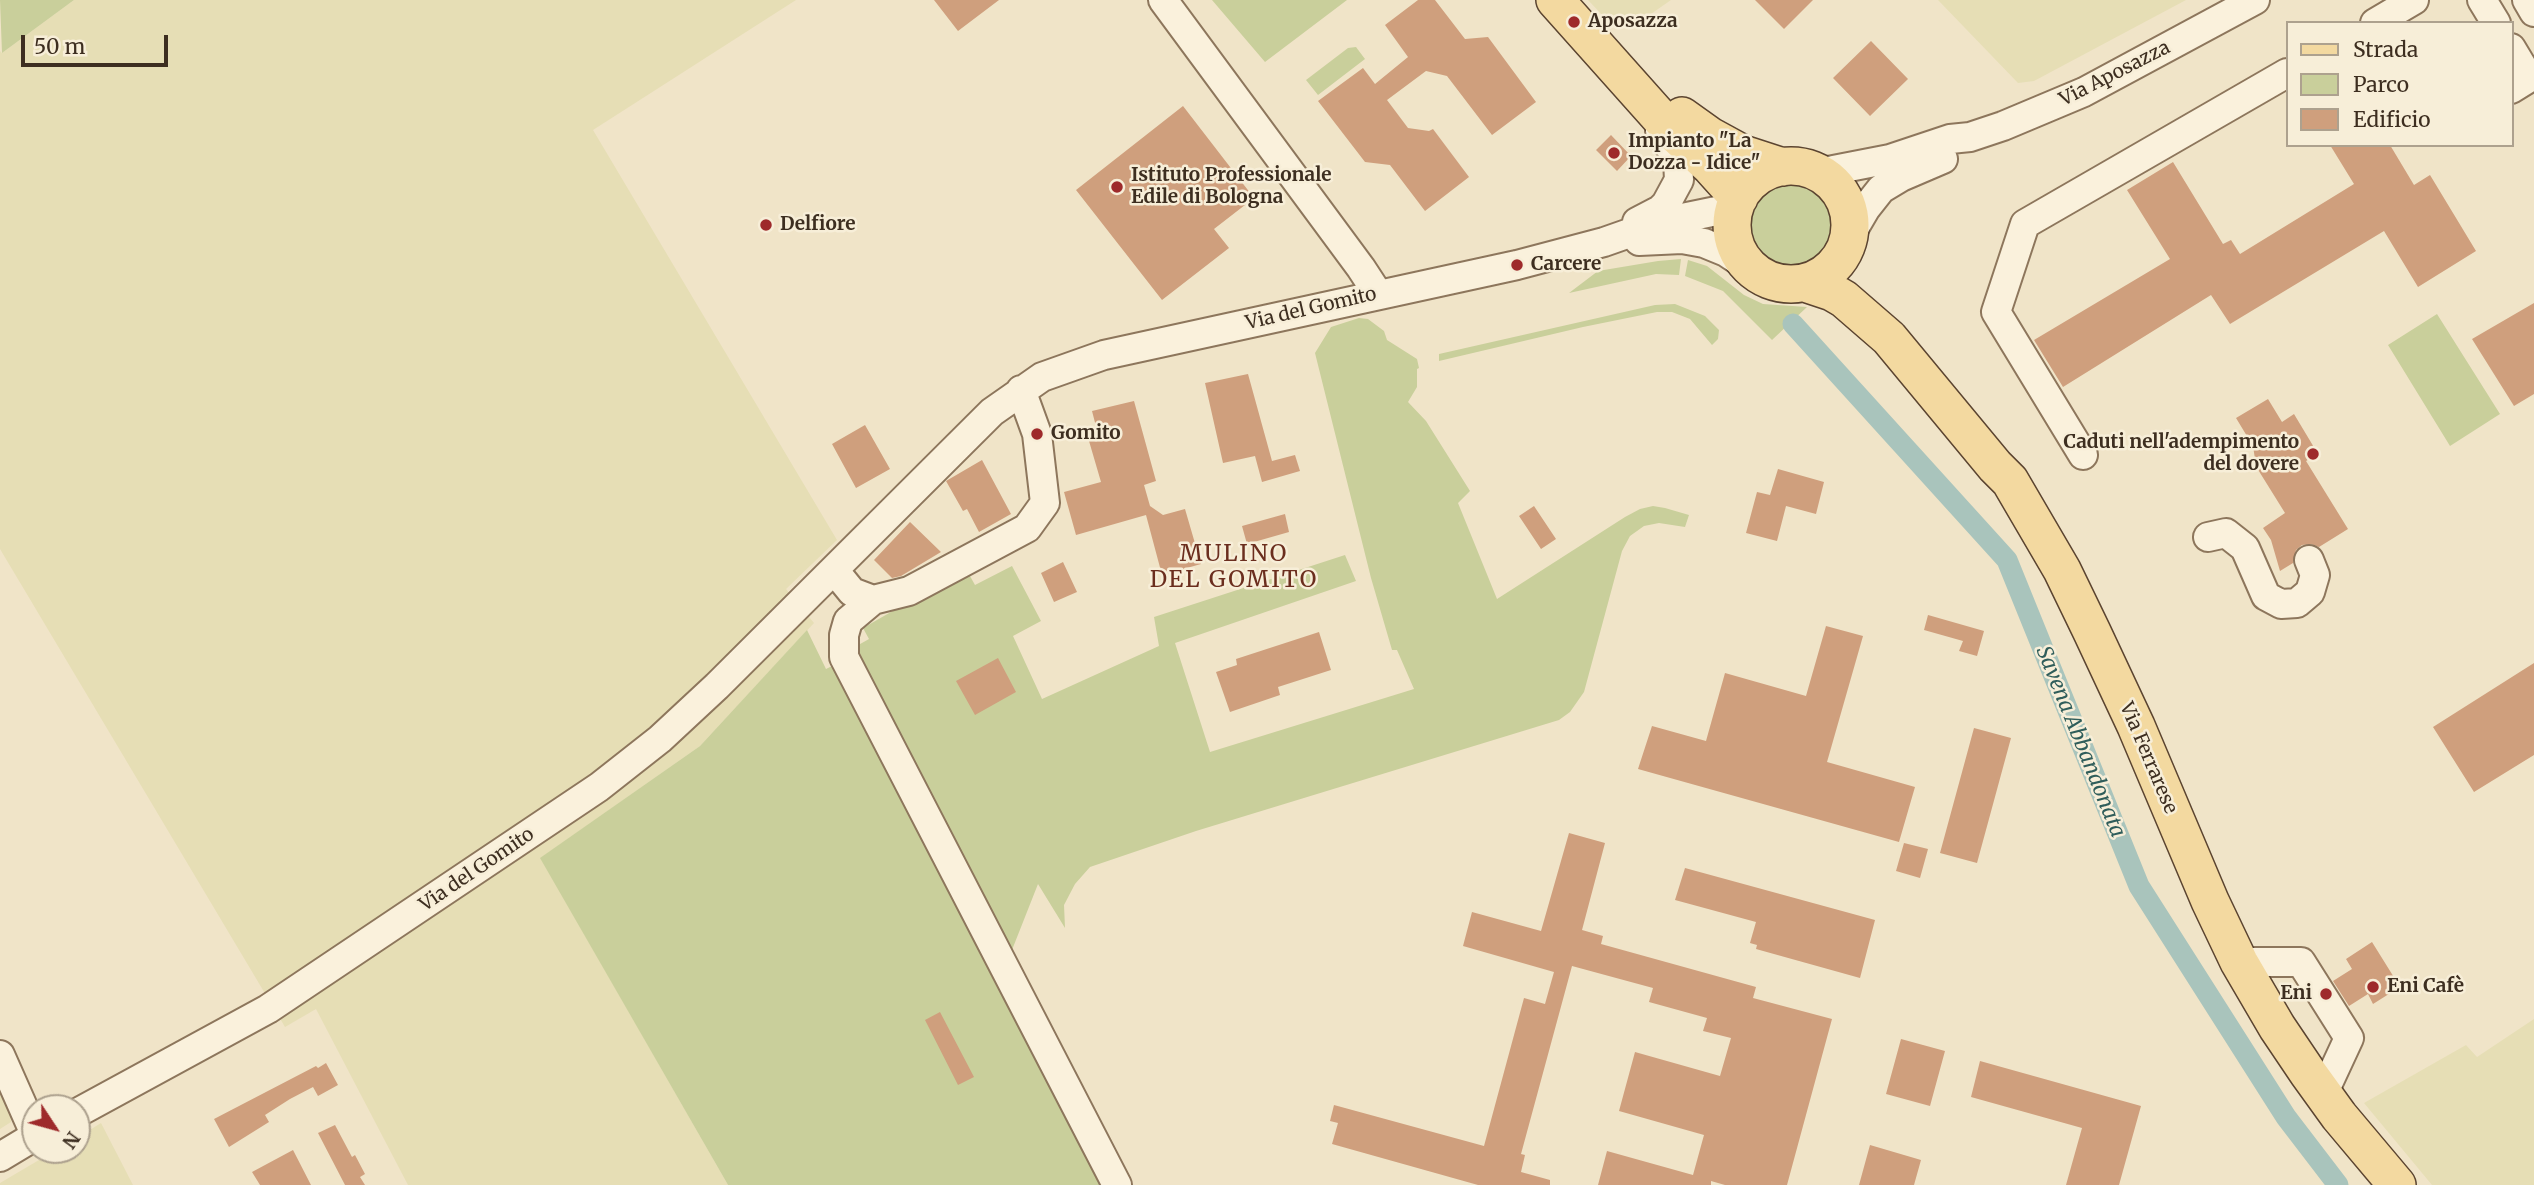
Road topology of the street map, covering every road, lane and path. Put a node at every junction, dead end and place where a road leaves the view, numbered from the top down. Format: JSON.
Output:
{"nodes":[{"id":1,"x":1163,"y":0,"type":"edge"},
{"id":2,"x":1555,"y":0,"type":"edge"},
{"id":3,"x":2255,"y":0,"type":"edge"},
{"id":4,"x":2482,"y":0,"type":"edge"},
{"id":5,"x":2527,"y":0,"type":"edge"},
{"id":6,"x":2415,"y":9,"type":"edge"},
{"id":7,"x":2534,"y":12,"type":"edge"},
{"id":8,"x":2381,"y":21,"type":"edge"},
{"id":9,"x":2495,"y":21,"type":"edge"},
{"id":10,"x":2513,"y":51,"type":"edge"},
{"id":11,"x":2286,"y":74,"type":"edge"},
{"id":12,"x":2513,"y":88,"type":"edge"},
{"id":13,"x":1644,"y":98,"type":"junction"},
{"id":14,"x":1970,"y":137,"type":"junction"},
{"id":15,"x":1800,"y":170,"type":"junction"},
{"id":16,"x":1737,"y":202,"type":"junction"},
{"id":17,"x":1848,"y":241,"type":"junction"},
{"id":18,"x":1605,"y":242,"type":"junction"},
{"id":19,"x":1753,"y":270,"type":"junction"},
{"id":20,"x":1805,"y":283,"type":"junction"},
{"id":21,"x":1378,"y":294,"type":"junction"},
{"id":22,"x":1889,"y":338,"type":"junction"},
{"id":23,"x":1021,"y":390,"type":"junction"},
{"id":24,"x":2083,"y":455,"type":"dead end"},
{"id":25,"x":2208,"y":537,"type":"dead end"},
{"id":26,"x":2309,"y":560,"type":"dead end"},
{"id":27,"x":834,"y":570,"type":"junction"},
{"id":28,"x":873,"y":600,"type":"junction"},
{"id":29,"x":2239,"y":962,"type":"junction"},
{"id":30,"x":0,"y":1055,"type":"edge"},
{"id":31,"x":2323,"y":1094,"type":"junction"},
{"id":32,"x":21,"y":1103,"type":"edge"},
{"id":33,"x":91,"y":1105,"type":"edge"},
{"id":34,"x":21,"y":1144,"type":"edge"},
{"id":35,"x":0,"y":1157,"type":"edge"},
{"id":36,"x":1117,"y":1185,"type":"edge"},
{"id":37,"x":2397,"y":1185,"type":"edge"}],
"edges":[{"from":1,"to":21,"type":"street"},
{"from":2,"to":13,"type":"main road"},
{"from":3,"to":14,"type":"street","name":"Via Aposazza"},
{"from":4,"to":9,"type":"street"},
{"from":5,"to":7,"type":"street"},
{"from":6,"to":8,"type":"street"},
{"from":10,"to":12,"type":"street"},
{"from":11,"to":24,"type":"street"},
{"from":13,"to":15,"type":"main road"},
{"from":13,"to":16,"type":"main road"},
{"from":13,"to":18,"type":"street"},
{"from":14,"to":15,"type":"street","name":"Via Aposazza"},
{"from":14,"to":17,"type":"street","name":"Via Aposazza"},
{"from":15,"to":16,"type":"main road"},
{"from":15,"to":17,"type":"main road"},
{"from":16,"to":18,"type":"street","name":"Via del Gomito"},
{"from":16,"to":19,"type":"main road"},
{"from":17,"to":20,"type":"main road"},
{"from":17,"to":22,"type":"main road"},
{"from":18,"to":19,"type":"street","name":"Via del Gomito"},
{"from":18,"to":21,"type":"street","name":"Via del Gomito"},
{"from":19,"to":20,"type":"main road"},
{"from":20,"to":22,"type":"main road"},
{"from":21,"to":23,"type":"street","name":"Via del Gomito"},
{"from":22,"to":29,"type":"main road","name":"Via Ferrarese"},
{"from":23,"to":27,"type":"street","name":"Via del Gomito"},
{"from":23,"to":28,"type":"street"},
{"from":25,"to":26,"type":"street"},
{"from":27,"to":28,"type":"street"},
{"from":27,"to":33,"type":"street","name":"Via del Gomito"},
{"from":28,"to":36,"type":"street"},
{"from":29,"to":31,"type":"main road","name":"Via Ferrarese"},
{"from":29,"to":31,"type":"street"},
{"from":30,"to":32,"type":"street"},
{"from":31,"to":37,"type":"main road","name":"Via Ferrarese"},
{"from":34,"to":35,"type":"street"}]}
